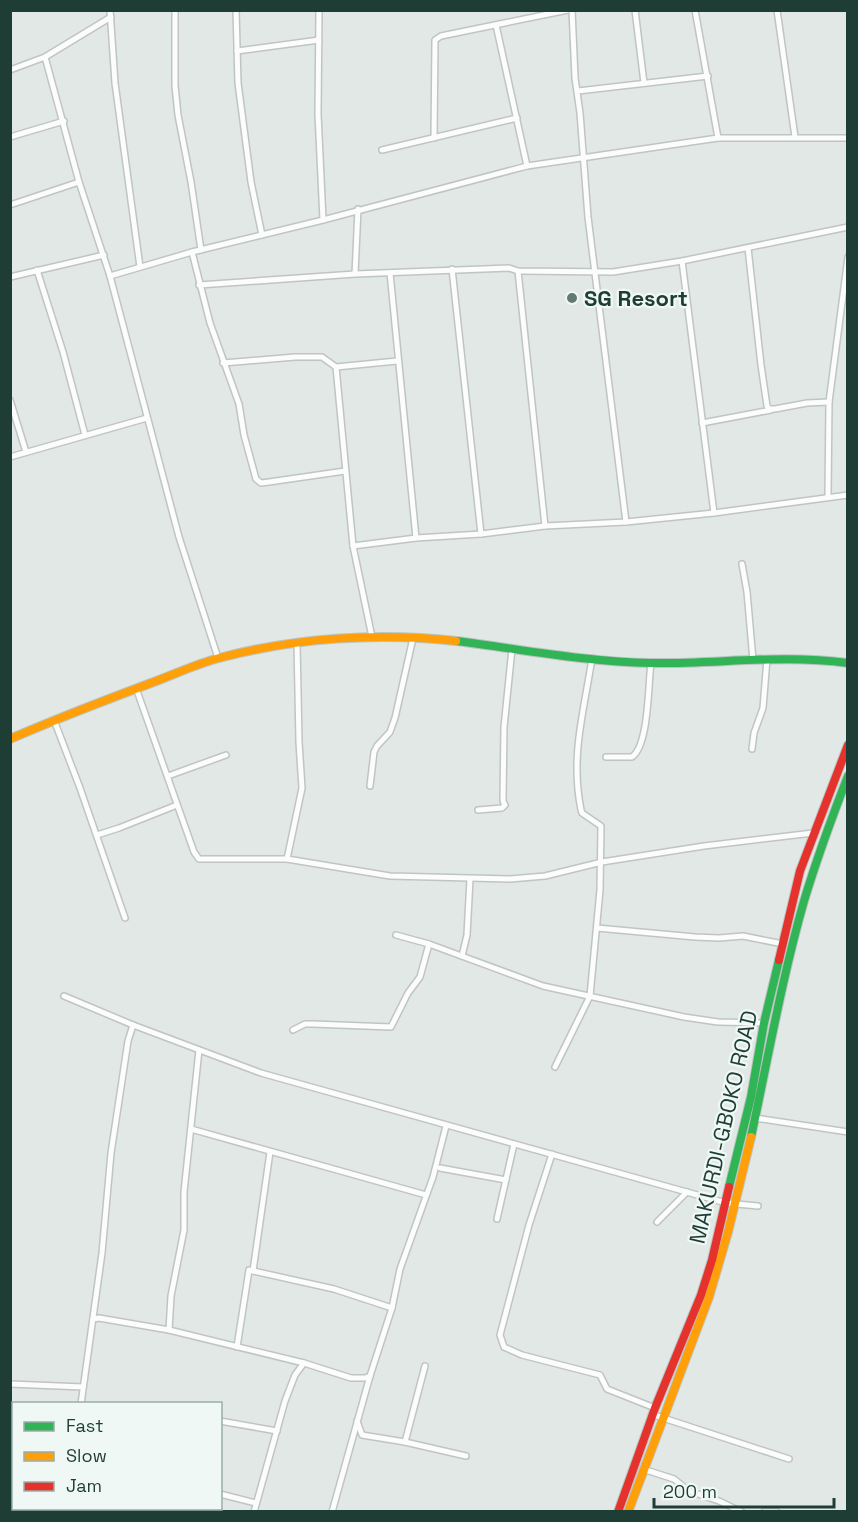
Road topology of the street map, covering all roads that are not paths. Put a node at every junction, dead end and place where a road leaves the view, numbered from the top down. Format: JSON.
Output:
{"nodes":[{"id":1,"x":175,"y":10,"type":"edge"},
{"id":2,"x":236,"y":10,"type":"edge"},
{"id":3,"x":319,"y":10,"type":"edge"},
{"id":4,"x":570,"y":10,"type":"edge"},
{"id":5,"x":634,"y":10,"type":"edge"},
{"id":6,"x":695,"y":10,"type":"edge"},
{"id":7,"x":777,"y":10,"type":"edge"},
{"id":8,"x":111,"y":14,"type":"edge"},
{"id":9,"x":496,"y":25,"type":"junction"},
{"id":10,"x":319,"y":40,"type":"junction"},
{"id":11,"x":237,"y":51,"type":"junction"},
{"id":12,"x":45,"y":57,"type":"junction"},
{"id":13,"x":10,"y":69,"type":"edge"},
{"id":14,"x":708,"y":76,"type":"junction"},
{"id":15,"x":644,"y":83,"type":"junction"},
{"id":16,"x":578,"y":92,"type":"junction"},
{"id":17,"x":517,"y":118,"type":"junction"},
{"id":18,"x":64,"y":121,"type":"junction"},
{"id":19,"x":10,"y":137,"type":"edge"},
{"id":20,"x":795,"y":137,"type":"junction"},
{"id":21,"x":434,"y":138,"type":"junction"},
{"id":22,"x":718,"y":138,"type":"junction"},
{"id":23,"x":848,"y":138,"type":"edge"},
{"id":24,"x":382,"y":150,"type":"dead end"},
{"id":25,"x":582,"y":158,"type":"junction"},
{"id":26,"x":527,"y":166,"type":"junction"},
{"id":27,"x":80,"y":182,"type":"junction"},
{"id":28,"x":10,"y":205,"type":"edge"},
{"id":29,"x":358,"y":209,"type":"junction"},
{"id":30,"x":323,"y":220,"type":"junction"},
{"id":31,"x":848,"y":227,"type":"edge"},
{"id":32,"x":262,"y":235,"type":"junction"},
{"id":33,"x":748,"y":248,"type":"junction"},
{"id":34,"x":201,"y":250,"type":"junction"},
{"id":35,"x":192,"y":252,"type":"junction"},
{"id":36,"x":104,"y":255,"type":"junction"},
{"id":37,"x":848,"y":257,"type":"edge"},
{"id":38,"x":682,"y":261,"type":"junction"},
{"id":39,"x":140,"y":267,"type":"junction"},
{"id":40,"x":452,"y":269,"type":"junction"},
{"id":41,"x":37,"y":270,"type":"junction"},
{"id":42,"x":518,"y":271,"type":"junction"},
{"id":43,"x":390,"y":273,"type":"junction"},
{"id":44,"x":594,"y":273,"type":"junction"},
{"id":45,"x":355,"y":274,"type":"junction"},
{"id":46,"x":110,"y":276,"type":"junction"},
{"id":47,"x":10,"y":277,"type":"edge"},
{"id":48,"x":199,"y":285,"type":"junction"},
{"id":49,"x":397,"y":361,"type":"junction"},
{"id":50,"x":223,"y":363,"type":"junction"},
{"id":51,"x":336,"y":367,"type":"junction"},
{"id":52,"x":10,"y":400,"type":"edge"},
{"id":53,"x":829,"y":402,"type":"junction"},
{"id":54,"x":772,"y":409,"type":"junction"},
{"id":55,"x":147,"y":418,"type":"junction"},
{"id":56,"x":702,"y":423,"type":"junction"},
{"id":57,"x":86,"y":435,"type":"junction"},
{"id":58,"x":26,"y":452,"type":"junction"},
{"id":59,"x":10,"y":457,"type":"edge"},
{"id":60,"x":345,"y":471,"type":"junction"},
{"id":61,"x":848,"y":495,"type":"edge"},
{"id":62,"x":828,"y":497,"type":"junction"},
{"id":63,"x":714,"y":513,"type":"junction"},
{"id":64,"x":626,"y":522,"type":"junction"},
{"id":65,"x":545,"y":526,"type":"junction"},
{"id":66,"x":481,"y":534,"type":"junction"},
{"id":67,"x":416,"y":538,"type":"junction"},
{"id":68,"x":353,"y":546,"type":"junction"},
{"id":69,"x":742,"y":564,"type":"dead end"},
{"id":70,"x":372,"y":637,"type":"junction"},
{"id":71,"x":412,"y":638,"type":"junction"},
{"id":72,"x":297,"y":643,"type":"junction"},
{"id":73,"x":512,"y":649,"type":"junction"},
{"id":74,"x":218,"y":658,"type":"junction"},
{"id":75,"x":592,"y":658,"type":"junction"},
{"id":76,"x":767,"y":659,"type":"junction"},
{"id":77,"x":753,"y":660,"type":"junction"},
{"id":78,"x":651,"y":663,"type":"junction"},
{"id":79,"x":848,"y":663,"type":"edge"},
{"id":80,"x":136,"y":688,"type":"junction"},
{"id":81,"x":54,"y":720,"type":"junction"},
{"id":82,"x":10,"y":739,"type":"edge"},
{"id":83,"x":848,"y":745,"type":"edge"},
{"id":84,"x":752,"y":749,"type":"dead end"},
{"id":85,"x":226,"y":754,"type":"dead end"},
{"id":86,"x":606,"y":756,"type":"dead end"},
{"id":87,"x":168,"y":776,"type":"junction"},
{"id":88,"x":848,"y":776,"type":"edge"},
{"id":89,"x":370,"y":786,"type":"dead end"},
{"id":90,"x":177,"y":805,"type":"junction"},
{"id":91,"x":478,"y":810,"type":"dead end"},
{"id":92,"x":813,"y":833,"type":"junction"},
{"id":93,"x":97,"y":835,"type":"junction"},
{"id":94,"x":287,"y":859,"type":"junction"},
{"id":95,"x":602,"y":862,"type":"junction"},
{"id":96,"x":471,"y":879,"type":"junction"},
{"id":97,"x":125,"y":918,"type":"dead end"},
{"id":98,"x":597,"y":928,"type":"junction"},
{"id":99,"x":396,"y":935,"type":"dead end"},
{"id":100,"x":429,"y":944,"type":"junction"},
{"id":101,"x":783,"y":944,"type":"junction"},
{"id":102,"x":462,"y":956,"type":"junction"},
{"id":103,"x":64,"y":996,"type":"dead end"},
{"id":104,"x":590,"y":996,"type":"junction"},
{"id":105,"x":764,"y":1023,"type":"junction"},
{"id":106,"x":133,"y":1025,"type":"junction"},
{"id":107,"x":293,"y":1029,"type":"dead end"},
{"id":108,"x":199,"y":1050,"type":"junction"},
{"id":109,"x":555,"y":1067,"type":"dead end"},
{"id":110,"x":755,"y":1118,"type":"junction"},
{"id":111,"x":446,"y":1126,"type":"junction"},
{"id":112,"x":191,"y":1129,"type":"junction"},
{"id":113,"x":848,"y":1132,"type":"edge"},
{"id":114,"x":514,"y":1144,"type":"junction"},
{"id":115,"x":270,"y":1152,"type":"junction"},
{"id":116,"x":552,"y":1154,"type":"junction"},
{"id":117,"x":440,"y":1168,"type":"dead end"},
{"id":118,"x":506,"y":1180,"type":"junction"},
{"id":119,"x":687,"y":1192,"type":"junction"},
{"id":120,"x":426,"y":1195,"type":"junction"},
{"id":121,"x":726,"y":1203,"type":"junction"},
{"id":122,"x":736,"y":1204,"type":"junction"},
{"id":123,"x":758,"y":1206,"type":"dead end"},
{"id":124,"x":497,"y":1219,"type":"dead end"},
{"id":125,"x":657,"y":1222,"type":"dead end"},
{"id":126,"x":253,"y":1271,"type":"junction"},
{"id":127,"x":392,"y":1308,"type":"junction"},
{"id":128,"x":93,"y":1319,"type":"junction"},
{"id":129,"x":169,"y":1330,"type":"junction"},
{"id":130,"x":237,"y":1347,"type":"junction"},
{"id":131,"x":304,"y":1363,"type":"junction"},
{"id":132,"x":425,"y":1366,"type":"dead end"},
{"id":133,"x":370,"y":1376,"type":"junction"},
{"id":134,"x":10,"y":1384,"type":"edge"},
{"id":135,"x":83,"y":1387,"type":"junction"},
{"id":136,"x":81,"y":1402,"type":"edge"},
{"id":137,"x":655,"y":1411,"type":"junction"},
{"id":138,"x":663,"y":1419,"type":"junction"},
{"id":139,"x":222,"y":1421,"type":"edge"},
{"id":140,"x":357,"y":1421,"type":"junction"},
{"id":141,"x":277,"y":1431,"type":"junction"},
{"id":142,"x":362,"y":1435,"type":"junction"},
{"id":143,"x":351,"y":1442,"type":"junction"},
{"id":144,"x":405,"y":1442,"type":"junction"},
{"id":145,"x":466,"y":1456,"type":"dead end"},
{"id":146,"x":789,"y":1459,"type":"dead end"},
{"id":147,"x":643,"y":1469,"type":"junction"},
{"id":148,"x":222,"y":1494,"type":"edge"},
{"id":149,"x":256,"y":1503,"type":"junction"},
{"id":150,"x":334,"y":1511,"type":"edge"},
{"id":151,"x":254,"y":1512,"type":"edge"},
{"id":152,"x":618,"y":1512,"type":"edge"},
{"id":153,"x":627,"y":1512,"type":"edge"},
{"id":154,"x":742,"y":1512,"type":"edge"},
{"id":155,"x":764,"y":1512,"type":"edge"},
{"id":156,"x":777,"y":1512,"type":"edge"}],
"edges":[{"from":1,"to":34,"type":"street"},
{"from":2,"to":11,"type":"street"},
{"from":3,"to":10,"type":"street"},
{"from":4,"to":9,"type":"street"},
{"from":4,"to":16,"type":"street"},
{"from":5,"to":15,"type":"street"},
{"from":6,"to":14,"type":"street"},
{"from":7,"to":20,"type":"street"},
{"from":8,"to":12,"type":"street"},
{"from":8,"to":39,"type":"street"},
{"from":9,"to":17,"type":"street"},
{"from":9,"to":21,"type":"street"},
{"from":10,"to":11,"type":"street"},
{"from":10,"to":30,"type":"street"},
{"from":11,"to":32,"type":"street"},
{"from":12,"to":13,"type":"street"},
{"from":12,"to":18,"type":"street"},
{"from":14,"to":15,"type":"street"},
{"from":14,"to":22,"type":"street"},
{"from":15,"to":16,"type":"street"},
{"from":16,"to":25,"type":"street"},
{"from":17,"to":21,"type":"street"},
{"from":17,"to":26,"type":"street"},
{"from":18,"to":19,"type":"street"},
{"from":18,"to":27,"type":"street"},
{"from":20,"to":22,"type":"street"},
{"from":20,"to":23,"type":"street"},
{"from":21,"to":24,"type":"street"},
{"from":22,"to":25,"type":"street"},
{"from":25,"to":26,"type":"street"},
{"from":25,"to":44,"type":"street"},
{"from":26,"to":29,"type":"street"},
{"from":27,"to":28,"type":"street"},
{"from":27,"to":36,"type":"street"},
{"from":29,"to":30,"type":"street"},
{"from":29,"to":45,"type":"street"},
{"from":30,"to":32,"type":"street"},
{"from":31,"to":33,"type":"street"},
{"from":32,"to":34,"type":"street"},
{"from":33,"to":38,"type":"street"},
{"from":33,"to":54,"type":"street"},
{"from":34,"to":35,"type":"street"},
{"from":35,"to":39,"type":"street"},
{"from":35,"to":48,"type":"street"},
{"from":36,"to":41,"type":"street"},
{"from":36,"to":46,"type":"street"},
{"from":37,"to":53,"type":"street"},
{"from":38,"to":44,"type":"street"},
{"from":38,"to":56,"type":"street"},
{"from":39,"to":46,"type":"street"},
{"from":40,"to":42,"type":"street"},
{"from":40,"to":43,"type":"street"},
{"from":40,"to":66,"type":"street"},
{"from":41,"to":47,"type":"street"},
{"from":41,"to":57,"type":"street"},
{"from":42,"to":44,"type":"street"},
{"from":42,"to":65,"type":"street"},
{"from":43,"to":45,"type":"street"},
{"from":43,"to":49,"type":"street"},
{"from":44,"to":64,"type":"street"},
{"from":45,"to":48,"type":"street"},
{"from":46,"to":55,"type":"street"},
{"from":48,"to":50,"type":"street"},
{"from":49,"to":51,"type":"street"},
{"from":49,"to":67,"type":"street"},
{"from":50,"to":51,"type":"street"},
{"from":50,"to":60,"type":"street"},
{"from":51,"to":60,"type":"street"},
{"from":52,"to":58,"type":"street"},
{"from":53,"to":54,"type":"street"},
{"from":53,"to":62,"type":"street"},
{"from":54,"to":56,"type":"street"},
{"from":55,"to":57,"type":"street"},
{"from":55,"to":74,"type":"street"},
{"from":56,"to":63,"type":"street"},
{"from":57,"to":58,"type":"street"},
{"from":58,"to":59,"type":"street"},
{"from":60,"to":68,"type":"street"},
{"from":61,"to":62,"type":"street"},
{"from":62,"to":63,"type":"street"},
{"from":63,"to":64,"type":"street"},
{"from":64,"to":65,"type":"street"},
{"from":65,"to":66,"type":"street"},
{"from":66,"to":67,"type":"street"},
{"from":67,"to":68,"type":"street"},
{"from":68,"to":70,"type":"street"},
{"from":69,"to":77,"type":"street"},
{"from":70,"to":71,"type":"main road"},
{"from":70,"to":72,"type":"main road"},
{"from":71,"to":73,"type":"main road"},
{"from":71,"to":89,"type":"street"},
{"from":72,"to":74,"type":"main road"},
{"from":72,"to":94,"type":"street"},
{"from":73,"to":75,"type":"main road"},
{"from":73,"to":91,"type":"street"},
{"from":74,"to":80,"type":"main road"},
{"from":75,"to":78,"type":"main road"},
{"from":75,"to":95,"type":"street"},
{"from":76,"to":77,"type":"main road"},
{"from":76,"to":79,"type":"main road"},
{"from":76,"to":84,"type":"street"},
{"from":77,"to":78,"type":"main road"},
{"from":78,"to":86,"type":"street"},
{"from":80,"to":81,"type":"main road"},
{"from":80,"to":87,"type":"street"},
{"from":81,"to":82,"type":"main road"},
{"from":81,"to":93,"type":"street"},
{"from":83,"to":92,"type":"main road","name":"MAKURDI-GBOKO ROAD"},
{"from":85,"to":87,"type":"street"},
{"from":87,"to":90,"type":"street"},
{"from":88,"to":110,"type":"main road"},
{"from":90,"to":93,"type":"street"},
{"from":90,"to":94,"type":"street"},
{"from":92,"to":95,"type":"street"},
{"from":92,"to":101,"type":"main road","name":"MAKURDI-GBOKO ROAD"},
{"from":93,"to":97,"type":"street"},
{"from":94,"to":96,"type":"street"},
{"from":95,"to":96,"type":"street"},
{"from":95,"to":98,"type":"street"},
{"from":96,"to":102,"type":"street"},
{"from":98,"to":101,"type":"street"},
{"from":98,"to":104,"type":"street"},
{"from":99,"to":100,"type":"street"},
{"from":100,"to":102,"type":"street"},
{"from":100,"to":107,"type":"street"},
{"from":101,"to":105,"type":"main road","name":"MAKURDI-GBOKO ROAD"},
{"from":102,"to":104,"type":"street"},
{"from":103,"to":106,"type":"street"},
{"from":104,"to":105,"type":"street"},
{"from":104,"to":109,"type":"street"},
{"from":105,"to":121,"type":"main road","name":"MAKURDI-GBOKO ROAD"},
{"from":106,"to":108,"type":"street"},
{"from":106,"to":128,"type":"street"},
{"from":108,"to":111,"type":"street"},
{"from":108,"to":112,"type":"street"},
{"from":110,"to":113,"type":"street"},
{"from":110,"to":122,"type":"main road"},
{"from":111,"to":114,"type":"street"},
{"from":111,"to":120,"type":"street"},
{"from":112,"to":115,"type":"street"},
{"from":112,"to":129,"type":"street"},
{"from":114,"to":116,"type":"street"},
{"from":114,"to":118,"type":"street"},
{"from":115,"to":120,"type":"street"},
{"from":115,"to":126,"type":"street"},
{"from":116,"to":119,"type":"street"},
{"from":116,"to":137,"type":"street"},
{"from":117,"to":118,"type":"street"},
{"from":118,"to":124,"type":"street"},
{"from":119,"to":121,"type":"street"},
{"from":119,"to":125,"type":"street"},
{"from":120,"to":127,"type":"street"},
{"from":121,"to":122,"type":"street"},
{"from":121,"to":137,"type":"main road","name":"MAKURDI-GBOKO ROAD"},
{"from":122,"to":123,"type":"street"},
{"from":122,"to":138,"type":"main road"},
{"from":126,"to":127,"type":"street"},
{"from":126,"to":130,"type":"street"},
{"from":127,"to":133,"type":"street"},
{"from":128,"to":129,"type":"street"},
{"from":128,"to":135,"type":"street"},
{"from":129,"to":130,"type":"street"},
{"from":130,"to":131,"type":"street"},
{"from":131,"to":133,"type":"street"},
{"from":131,"to":141,"type":"street"},
{"from":132,"to":144,"type":"street"},
{"from":133,"to":140,"type":"street"},
{"from":134,"to":135,"type":"street"},
{"from":135,"to":136,"type":"street"},
{"from":137,"to":138,"type":"street"},
{"from":137,"to":152,"type":"main road","name":"MAKURDI-GBOKO ROAD"},
{"from":138,"to":146,"type":"street"},
{"from":138,"to":147,"type":"main road"},
{"from":139,"to":141,"type":"street"},
{"from":140,"to":142,"type":"street"},
{"from":140,"to":143,"type":"street"},
{"from":141,"to":149,"type":"street"},
{"from":142,"to":143,"type":"street"},
{"from":142,"to":144,"type":"street"},
{"from":143,"to":150,"type":"street"},
{"from":144,"to":145,"type":"street"},
{"from":147,"to":153,"type":"main road"},
{"from":147,"to":154,"type":"street"},
{"from":148,"to":149,"type":"street"},
{"from":149,"to":151,"type":"street"},
{"from":155,"to":156,"type":"street"}]}
